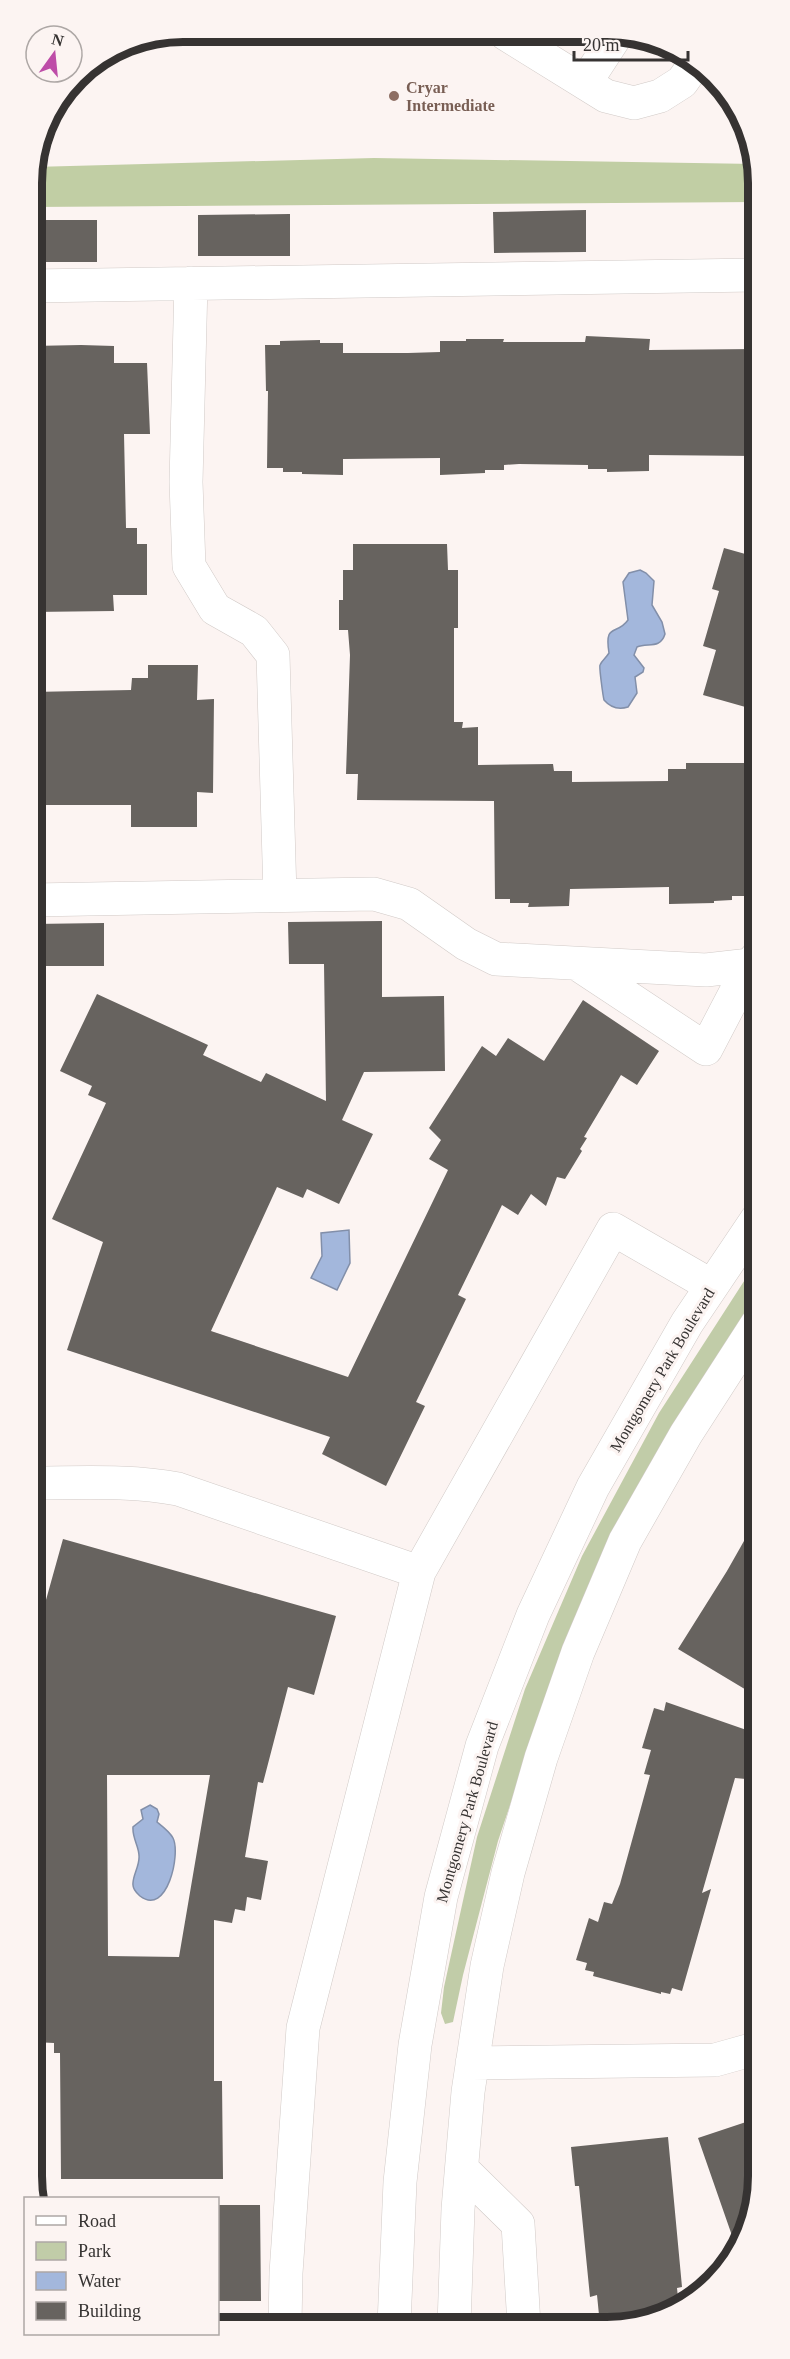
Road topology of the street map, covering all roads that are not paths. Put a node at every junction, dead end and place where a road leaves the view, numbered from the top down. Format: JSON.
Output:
{"nodes":[{"id":1,"x":519,"y":42,"type":"edge"},
{"id":2,"x":612,"y":42,"type":"edge"},
{"id":3,"x":690,"y":70,"type":"edge"},
{"id":4,"x":585,"y":83,"type":"junction"},
{"id":5,"x":748,"y":275,"type":"edge"},
{"id":6,"x":191,"y":283,"type":"junction"},
{"id":7,"x":42,"y":286,"type":"edge"},
{"id":8,"x":280,"y":895,"type":"junction"},
{"id":9,"x":42,"y":900,"type":"edge"},
{"id":10,"x":748,"y":962,"type":"edge"},
{"id":11,"x":579,"y":965,"type":"junction"},
{"id":12,"x":748,"y":970,"type":"edge"},
{"id":13,"x":748,"y":1233,"type":"edge"},
{"id":14,"x":712,"y":1286,"type":"junction"},
{"id":15,"x":748,"y":1338,"type":"edge"},
{"id":16,"x":42,"y":1483,"type":"edge"},
{"id":17,"x":419,"y":1572,"type":"junction"},
{"id":18,"x":748,"y":2051,"type":"edge"},
{"id":19,"x":472,"y":2063,"type":"junction"},
{"id":20,"x":462,"y":2169,"type":"junction"},
{"id":21,"x":285,"y":2317,"type":"edge"},
{"id":22,"x":394,"y":2317,"type":"edge"},
{"id":23,"x":454,"y":2317,"type":"edge"},
{"id":24,"x":524,"y":2317,"type":"edge"}],
"edges":[{"from":1,"to":4,"type":"street"},
{"from":2,"to":4,"type":"street"},
{"from":3,"to":4,"type":"street"},
{"from":5,"to":6,"type":"street"},
{"from":6,"to":7,"type":"street"},
{"from":6,"to":8,"type":"street"},
{"from":8,"to":9,"type":"street"},
{"from":8,"to":11,"type":"street"},
{"from":10,"to":11,"type":"street"},
{"from":11,"to":12,"type":"street"},
{"from":13,"to":14,"type":"street","name":"Montgomery Park Boulevard"},
{"from":14,"to":17,"type":"street"},
{"from":14,"to":22,"type":"street","name":"Montgomery Park Boulevard"},
{"from":15,"to":19,"type":"street"},
{"from":16,"to":17,"type":"street"},
{"from":17,"to":21,"type":"street"},
{"from":18,"to":19,"type":"street"},
{"from":19,"to":20,"type":"street"},
{"from":20,"to":23,"type":"street"},
{"from":20,"to":24,"type":"street"}]}
